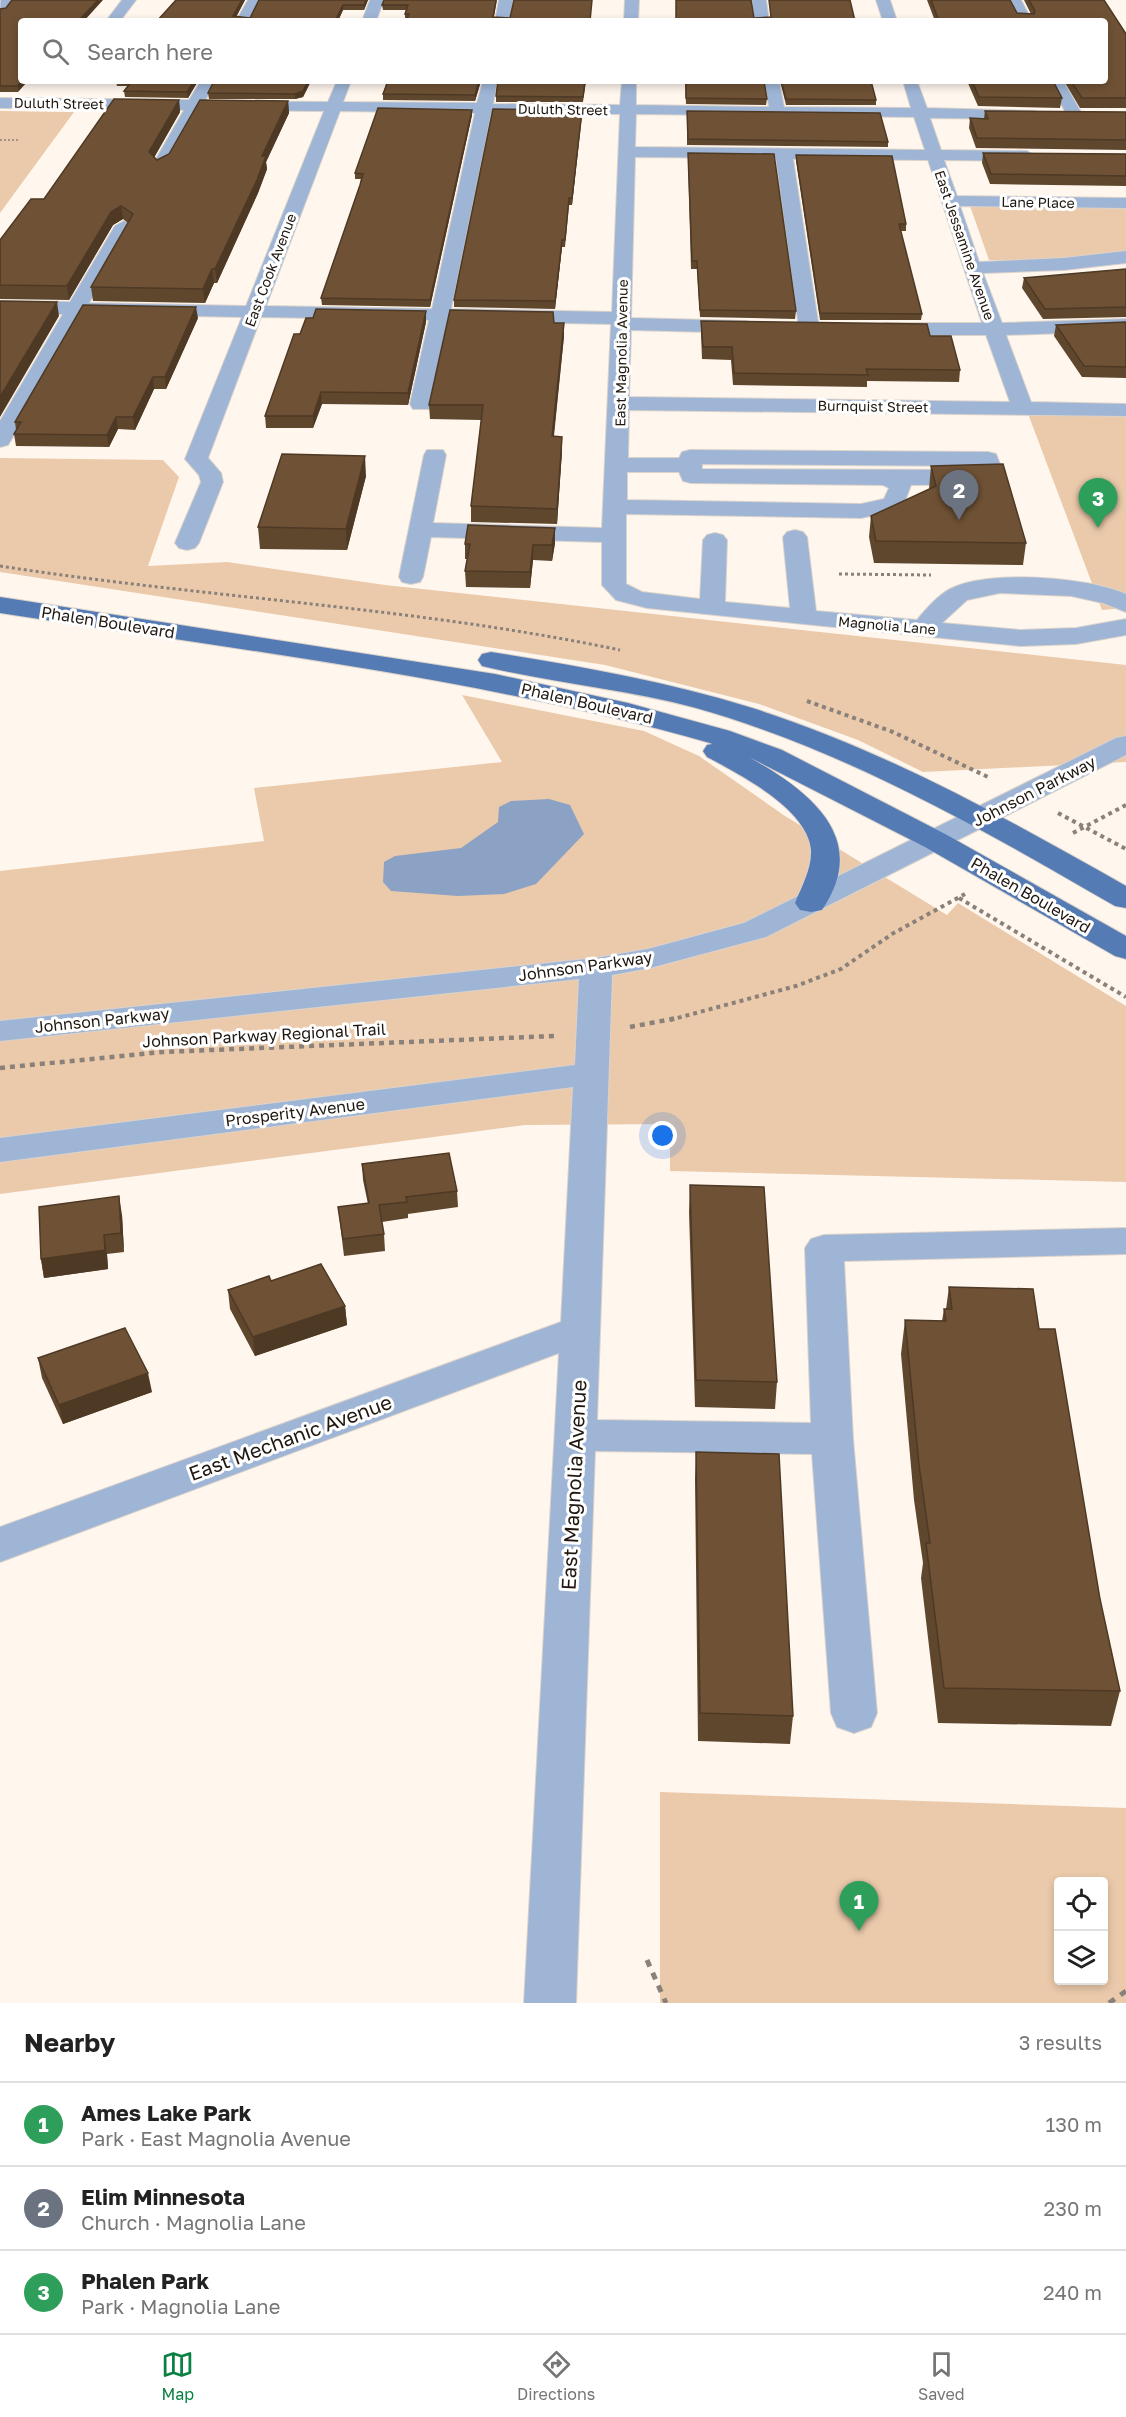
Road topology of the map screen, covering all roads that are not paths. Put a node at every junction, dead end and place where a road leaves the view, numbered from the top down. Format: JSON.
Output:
{"nodes":[{"id":1,"x":9,"y":0,"type":"edge"},
{"id":2,"x":129,"y":0,"type":"edge"},
{"id":3,"x":255,"y":0,"type":"edge"},
{"id":4,"x":377,"y":0,"type":"edge"},
{"id":5,"x":506,"y":0,"type":"edge"},
{"id":6,"x":632,"y":0,"type":"edge"},
{"id":7,"x":759,"y":0,"type":"edge"},
{"id":8,"x":883,"y":0,"type":"edge"},
{"id":9,"x":1014,"y":0,"type":"edge"},
{"id":10,"x":0,"y":9,"type":"edge"},
{"id":11,"x":115,"y":18,"type":"edge"},
{"id":12,"x":245,"y":18,"type":"edge"},
{"id":13,"x":370,"y":18,"type":"edge"},
{"id":14,"x":503,"y":18,"type":"edge"},
{"id":15,"x":631,"y":18,"type":"edge"},
{"id":16,"x":762,"y":18,"type":"edge"},
{"id":17,"x":889,"y":18,"type":"edge"},
{"id":18,"x":1023,"y":18,"type":"edge"},
{"id":19,"x":206,"y":84,"type":"edge"},
{"id":20,"x":343,"y":84,"type":"edge"},
{"id":21,"x":489,"y":84,"type":"edge"},
{"id":22,"x":629,"y":84,"type":"edge"},
{"id":23,"x":772,"y":84,"type":"edge"},
{"id":24,"x":911,"y":84,"type":"edge"},
{"id":25,"x":1058,"y":84,"type":"edge"},
{"id":26,"x":60,"y":89,"type":"dead end"},
{"id":27,"x":0,"y":103,"type":"edge"},
{"id":28,"x":48,"y":103,"type":"junction"},
{"id":29,"x":194,"y":105,"type":"junction"},
{"id":30,"x":334,"y":106,"type":"junction"},
{"id":31,"x":485,"y":108,"type":"junction"},
{"id":32,"x":628,"y":109,"type":"junction"},
{"id":33,"x":777,"y":111,"type":"junction"},
{"id":34,"x":921,"y":112,"type":"junction"},
{"id":35,"x":1074,"y":114,"type":"junction"},
{"id":36,"x":1095,"y":114,"type":"edge"},
{"id":37,"x":627,"y":152,"type":"junction"},
{"id":38,"x":784,"y":154,"type":"junction"},
{"id":39,"x":934,"y":154,"type":"junction"},
{"id":40,"x":1042,"y":156,"type":"edge"},
{"id":41,"x":160,"y":166,"type":"edge"},
{"id":42,"x":950,"y":201,"type":"junction"},
{"id":43,"x":1126,"y":203,"type":"edge"},
{"id":44,"x":124,"y":226,"type":"edge"},
{"id":45,"x":1126,"y":257,"type":"edge"},
{"id":46,"x":972,"y":268,"type":"junction"},
{"id":47,"x":0,"y":307,"type":"edge"},
{"id":48,"x":77,"y":309,"type":"junction"},
{"id":49,"x":254,"y":312,"type":"junction"},
{"id":50,"x":441,"y":315,"type":"junction"},
{"id":51,"x":621,"y":321,"type":"junction"},
{"id":52,"x":1126,"y":326,"type":"edge"},
{"id":53,"x":762,"y":327,"type":"edge"},
{"id":54,"x":785,"y":327,"type":"edge"},
{"id":55,"x":809,"y":328,"type":"junction"},
{"id":56,"x":832,"y":328,"type":"edge"},
{"id":57,"x":867,"y":329,"type":"edge"},
{"id":58,"x":993,"y":329,"type":"junction"},
{"id":59,"x":620,"y":403,"type":"junction"},
{"id":60,"x":421,"y":404,"type":"dead end"},
{"id":61,"x":1023,"y":408,"type":"junction"},
{"id":62,"x":1126,"y":410,"type":"edge"},
{"id":63,"x":0,"y":440,"type":"edge"},
{"id":64,"x":435,"y":455,"type":"dead end"},
{"id":65,"x":618,"y":465,"type":"junction"},
{"id":66,"x":691,"y":466,"type":"junction"},
{"id":67,"x":888,"y":478,"type":"junction"},
{"id":68,"x":616,"y":507,"type":"junction"},
{"id":69,"x":420,"y":530,"type":"junction"},
{"id":70,"x":614,"y":535,"type":"junction"},
{"id":71,"x":795,"y":537,"type":"dead end"},
{"id":72,"x":715,"y":540,"type":"dead end"},
{"id":73,"x":188,"y":543,"type":"dead end"},
{"id":74,"x":411,"y":577,"type":"dead end"},
{"id":75,"x":0,"y":583,"type":"edge"},
{"id":76,"x":649,"y":601,"type":"joint"},
{"id":77,"x":1126,"y":604,"type":"edge"},
{"id":78,"x":0,"y":605,"type":"edge"},
{"id":79,"x":712,"y":608,"type":"junction"},
{"id":80,"x":804,"y":617,"type":"junction"},
{"id":81,"x":1126,"y":627,"type":"edge"},
{"id":82,"x":923,"y":628,"type":"junction"},
{"id":83,"x":527,"y":689,"type":"junction"},
{"id":84,"x":1126,"y":744,"type":"edge"},
{"id":85,"x":981,"y":819,"type":"junction"},
{"id":86,"x":936,"y":842,"type":"junction"},
{"id":87,"x":1126,"y":898,"type":"edge"},
{"id":88,"x":811,"y":903,"type":"junction"},
{"id":89,"x":1126,"y":949,"type":"edge"},
{"id":90,"x":596,"y":968,"type":"junction"},
{"id":91,"x":0,"y":1031,"type":"edge"},
{"id":92,"x":591,"y":1074,"type":"junction"},
{"id":93,"x":0,"y":1150,"type":"edge"},
{"id":94,"x":1126,"y":1241,"type":"edge"},
{"id":95,"x":580,"y":1330,"type":"junction"},
{"id":96,"x":575,"y":1435,"type":"junction"},
{"id":97,"x":832,"y":1439,"type":"junction"},
{"id":98,"x":0,"y":1545,"type":"edge"},
{"id":99,"x":854,"y":1713,"type":"dead end"},
{"id":100,"x":550,"y":2003,"type":"edge"}],
"edges":[{"from":1,"to":10,"type":"street"},
{"from":2,"to":11,"type":"street"},
{"from":3,"to":12,"type":"street"},
{"from":4,"to":13,"type":"street"},
{"from":5,"to":14,"type":"street"},
{"from":6,"to":15,"type":"street"},
{"from":7,"to":16,"type":"street"},
{"from":8,"to":17,"type":"street"},
{"from":9,"to":18,"type":"street"},
{"from":19,"to":29,"type":"street"},
{"from":20,"to":30,"type":"street","name":"East Cook Avenue"},
{"from":21,"to":31,"type":"street"},
{"from":22,"to":32,"type":"street","name":"East Magnolia Avenue"},
{"from":23,"to":33,"type":"street"},
{"from":24,"to":34,"type":"street","name":"East Jessamine Avenue"},
{"from":25,"to":35,"type":"street"},
{"from":26,"to":28,"type":"street"},
{"from":27,"to":28,"type":"street","name":"Duluth Street"},
{"from":28,"to":29,"type":"street","name":"Duluth Street"},
{"from":29,"to":30,"type":"street","name":"Duluth Street"},
{"from":29,"to":41,"type":"street"},
{"from":30,"to":31,"type":"street","name":"Duluth Street"},
{"from":30,"to":49,"type":"street","name":"East Cook Avenue"},
{"from":31,"to":32,"type":"street","name":"Duluth Street"},
{"from":31,"to":50,"type":"street"},
{"from":32,"to":33,"type":"street","name":"Duluth Street"},
{"from":32,"to":37,"type":"street","name":"East Magnolia Avenue"},
{"from":33,"to":34,"type":"street","name":"Duluth Street"},
{"from":34,"to":35,"type":"street","name":"Duluth Street"},
{"from":34,"to":39,"type":"street","name":"East Jessamine Avenue"},
{"from":35,"to":36,"type":"street","name":"Duluth Street"},
{"from":37,"to":38,"type":"street"},
{"from":37,"to":51,"type":"street","name":"East Magnolia Avenue"},
{"from":38,"to":39,"type":"street"},
{"from":38,"to":55,"type":"street"},
{"from":39,"to":40,"type":"street"},
{"from":39,"to":42,"type":"street","name":"East Jessamine Avenue"},
{"from":42,"to":43,"type":"street","name":"Lane Place"},
{"from":42,"to":46,"type":"street","name":"East Jessamine Avenue"},
{"from":44,"to":48,"type":"street"},
{"from":45,"to":46,"type":"street"},
{"from":46,"to":58,"type":"street","name":"East Jessamine Avenue"},
{"from":47,"to":48,"type":"street"},
{"from":48,"to":49,"type":"street"},
{"from":48,"to":63,"type":"street"},
{"from":49,"to":50,"type":"street"},
{"from":49,"to":73,"type":"street","name":"East Cook Avenue"},
{"from":50,"to":51,"type":"street"},
{"from":50,"to":60,"type":"street"},
{"from":51,"to":53,"type":"street"},
{"from":51,"to":59,"type":"street","name":"East Magnolia Avenue"},
{"from":52,"to":58,"type":"street"},
{"from":54,"to":55,"type":"street"},
{"from":55,"to":56,"type":"street"},
{"from":57,"to":58,"type":"street"},
{"from":58,"to":61,"type":"street","name":"East Jessamine Avenue"},
{"from":59,"to":61,"type":"street","name":"Burnquist Street"},
{"from":59,"to":65,"type":"street","name":"East Magnolia Avenue"},
{"from":61,"to":62,"type":"street","name":"Burnquist Street"},
{"from":64,"to":69,"type":"street"},
{"from":65,"to":66,"type":"street"},
{"from":65,"to":68,"type":"street","name":"East Magnolia Avenue"},
{"from":66,"to":67,"type":"street"},
{"from":66,"to":67,"type":"street"},
{"from":67,"to":68,"type":"street"},
{"from":68,"to":70,"type":"street","name":"East Magnolia Avenue"},
{"from":69,"to":70,"type":"street"},
{"from":69,"to":74,"type":"street"},
{"from":70,"to":76,"type":"street","name":"East Magnolia Avenue"},
{"from":71,"to":80,"type":"street"},
{"from":72,"to":79,"type":"street"},
{"from":75,"to":85,"type":"main road","name":"Phalen Boulevard"},
{"from":76,"to":79,"type":"street","name":"Magnolia Lane"},
{"from":77,"to":82,"type":"street"},
{"from":78,"to":83,"type":"main road","name":"Phalen Boulevard"},
{"from":79,"to":80,"type":"street","name":"Magnolia Lane"},
{"from":80,"to":82,"type":"street","name":"Magnolia Lane"},
{"from":81,"to":82,"type":"street","name":"Magnolia Lane"},
{"from":83,"to":86,"type":"main road","name":"Phalen Boulevard"},
{"from":83,"to":88,"type":"main road"},
{"from":84,"to":85,"type":"street","name":"Johnson Parkway"},
{"from":85,"to":86,"type":"street","name":"Johnson Parkway"},
{"from":85,"to":87,"type":"main road","name":"Phalen Boulevard"},
{"from":86,"to":88,"type":"street","name":"Johnson Parkway"},
{"from":86,"to":89,"type":"main road","name":"Phalen Boulevard"},
{"from":88,"to":90,"type":"street","name":"Johnson Parkway"},
{"from":90,"to":91,"type":"street","name":"Johnson Parkway"},
{"from":90,"to":92,"type":"street","name":"East Magnolia Avenue"},
{"from":92,"to":93,"type":"street","name":"Prosperity Avenue"},
{"from":92,"to":95,"type":"street","name":"East Magnolia Avenue"},
{"from":94,"to":97,"type":"street"},
{"from":95,"to":96,"type":"street","name":"East Magnolia Avenue"},
{"from":95,"to":98,"type":"street","name":"East Mechanic Avenue"},
{"from":96,"to":97,"type":"street"},
{"from":96,"to":100,"type":"street","name":"East Magnolia Avenue"},
{"from":97,"to":99,"type":"street"}]}
